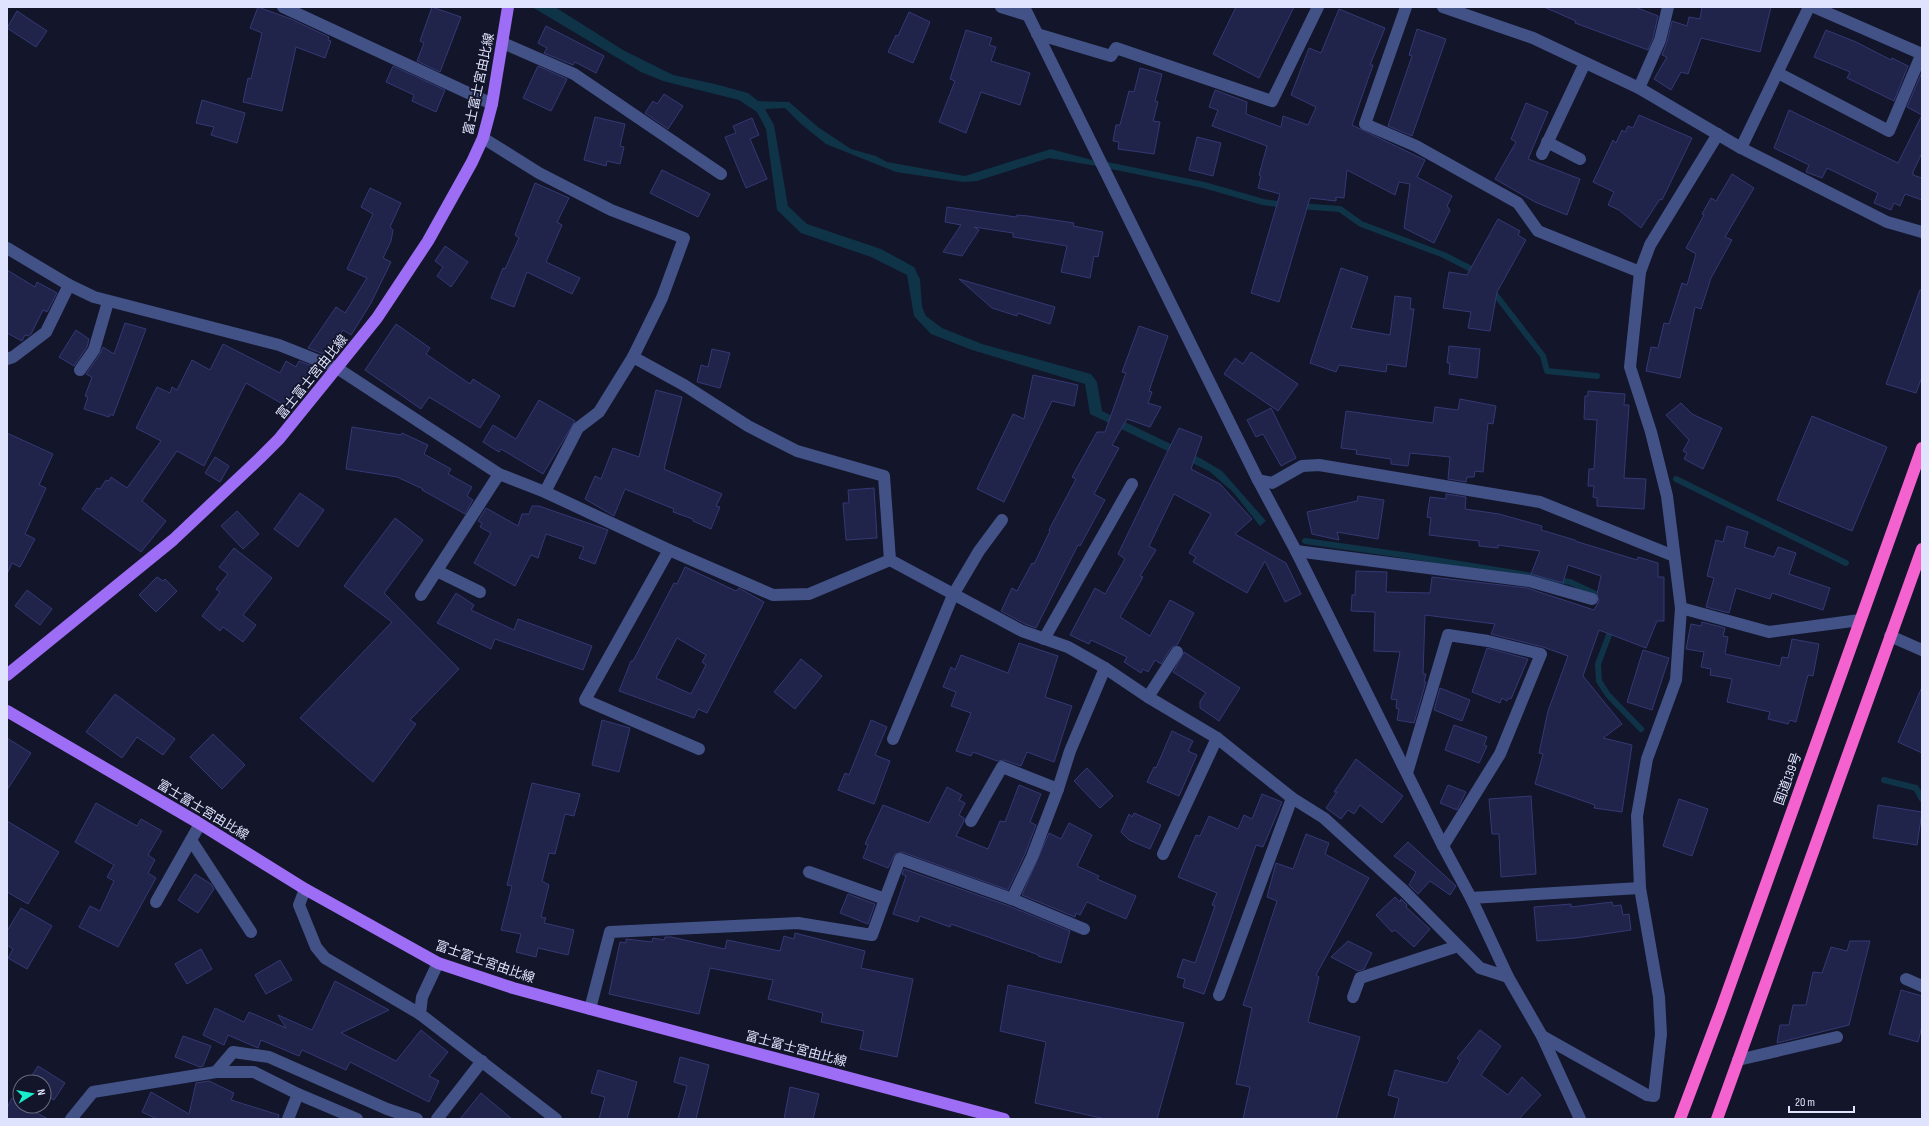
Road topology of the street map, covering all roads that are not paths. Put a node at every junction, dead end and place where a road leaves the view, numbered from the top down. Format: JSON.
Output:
{"nodes":[{"id":1,"x":283,"y":7,"type":"edge"},
{"id":2,"x":508,"y":7,"type":"edge"},
{"id":3,"x":1001,"y":7,"type":"edge"},
{"id":4,"x":1318,"y":7,"type":"edge"},
{"id":5,"x":1406,"y":7,"type":"edge"},
{"id":6,"x":1443,"y":7,"type":"edge"},
{"id":7,"x":1668,"y":7,"type":"edge"},
{"id":8,"x":1809,"y":7,"type":"edge"},
{"id":9,"x":1814,"y":7,"type":"edge"},
{"id":10,"x":1025,"y":11,"type":"edge"},
{"id":11,"x":1037,"y":34,"type":"junction"},
{"id":12,"x":502,"y":43,"type":"junction"},
{"id":13,"x":1922,"y":54,"type":"edge"},
{"id":14,"x":1585,"y":63,"type":"junction"},
{"id":15,"x":1778,"y":73,"type":"junction"},
{"id":16,"x":1639,"y":88,"type":"junction"},
{"id":17,"x":492,"y":104,"type":"junction"},
{"id":18,"x":1718,"y":134,"type":"junction"},
{"id":19,"x":483,"y":138,"type":"junction"},
{"id":20,"x":1547,"y":142,"type":"junction"},
{"id":21,"x":1740,"y":148,"type":"junction"},
{"id":22,"x":1542,"y":154,"type":"dead end"},
{"id":23,"x":1580,"y":159,"type":"dead end"},
{"id":24,"x":721,"y":174,"type":"dead end"},
{"id":25,"x":1922,"y":232,"type":"edge"},
{"id":26,"x":7,"y":248,"type":"edge"},
{"id":27,"x":1640,"y":272,"type":"junction"},
{"id":28,"x":69,"y":285,"type":"junction"},
{"id":29,"x":108,"y":302,"type":"junction"},
{"id":30,"x":633,"y":357,"type":"junction"},
{"id":31,"x":7,"y":359,"type":"edge"},
{"id":32,"x":337,"y":368,"type":"junction"},
{"id":33,"x":80,"y":370,"type":"dead end"},
{"id":34,"x":1922,"y":448,"type":"edge"},
{"id":35,"x":500,"y":474,"type":"junction"},
{"id":36,"x":1258,"y":480,"type":"junction"},
{"id":37,"x":1132,"y":484,"type":"dead end"},
{"id":38,"x":545,"y":492,"type":"junction"},
{"id":39,"x":1002,"y":520,"type":"dead end"},
{"id":40,"x":1922,"y":549,"type":"edge"},
{"id":41,"x":669,"y":550,"type":"junction"},
{"id":42,"x":1296,"y":552,"type":"junction"},
{"id":43,"x":1674,"y":556,"type":"junction"},
{"id":44,"x":890,"y":560,"type":"junction"},
{"id":45,"x":437,"y":571,"type":"junction"},
{"id":46,"x":480,"y":592,"type":"dead end"},
{"id":47,"x":421,"y":594,"type":"dead end"},
{"id":48,"x":953,"y":594,"type":"junction"},
{"id":49,"x":1592,"y":599,"type":"dead end"},
{"id":50,"x":1681,"y":608,"type":"junction"},
{"id":51,"x":1860,"y":620,"type":"junction"},
{"id":52,"x":1890,"y":636,"type":"junction"},
{"id":53,"x":1044,"y":639,"type":"junction"},
{"id":54,"x":1922,"y":650,"type":"edge"},
{"id":55,"x":1177,"y":652,"type":"dead end"},
{"id":56,"x":1105,"y":668,"type":"junction"},
{"id":57,"x":7,"y":675,"type":"edge"},
{"id":58,"x":1148,"y":697,"type":"junction"},
{"id":59,"x":7,"y":711,"type":"edge"},
{"id":60,"x":1217,"y":738,"type":"junction"},
{"id":61,"x":893,"y":739,"type":"dead end"},
{"id":62,"x":699,"y":749,"type":"dead end"},
{"id":63,"x":1407,"y":773,"type":"junction"},
{"id":64,"x":1058,"y":789,"type":"junction"},
{"id":65,"x":1292,"y":798,"type":"junction"},
{"id":66,"x":971,"y":822,"type":"dead end"},
{"id":67,"x":200,"y":824,"type":"junction"},
{"id":68,"x":191,"y":840,"type":"junction"},
{"id":69,"x":1443,"y":846,"type":"junction"},
{"id":70,"x":1163,"y":854,"type":"dead end"},
{"id":71,"x":809,"y":872,"type":"dead end"},
{"id":72,"x":1640,"y":888,"type":"junction"},
{"id":73,"x":305,"y":889,"type":"junction"},
{"id":74,"x":885,"y":898,"type":"junction"},
{"id":75,"x":1471,"y":898,"type":"junction"},
{"id":76,"x":1012,"y":899,"type":"junction"},
{"id":77,"x":156,"y":902,"type":"dead end"},
{"id":78,"x":1084,"y":929,"type":"dead end"},
{"id":79,"x":251,"y":932,"type":"dead end"},
{"id":80,"x":1458,"y":946,"type":"junction"},
{"id":81,"x":438,"y":963,"type":"junction"},
{"id":82,"x":1508,"y":977,"type":"junction"},
{"id":83,"x":1906,"y":979,"type":"dead end"},
{"id":84,"x":1922,"y":986,"type":"edge"},
{"id":85,"x":1219,"y":995,"type":"dead end"},
{"id":86,"x":1353,"y":998,"type":"dead end"},
{"id":87,"x":590,"y":1010,"type":"junction"},
{"id":88,"x":420,"y":1014,"type":"junction"},
{"id":89,"x":1542,"y":1036,"type":"junction"},
{"id":90,"x":1837,"y":1036,"type":"dead end"},
{"id":91,"x":1738,"y":1060,"type":"junction"},
{"id":92,"x":482,"y":1061,"type":"junction"},
{"id":93,"x":216,"y":1072,"type":"junction"},
{"id":94,"x":298,"y":1094,"type":"junction"},
{"id":95,"x":71,"y":1119,"type":"edge"},
{"id":96,"x":288,"y":1119,"type":"edge"},
{"id":97,"x":357,"y":1119,"type":"edge"},
{"id":98,"x":417,"y":1119,"type":"edge"},
{"id":99,"x":437,"y":1119,"type":"edge"},
{"id":100,"x":556,"y":1119,"type":"edge"},
{"id":101,"x":1004,"y":1119,"type":"edge"},
{"id":102,"x":1580,"y":1119,"type":"edge"},
{"id":103,"x":1680,"y":1119,"type":"edge"},
{"id":104,"x":1717,"y":1119,"type":"edge"}],
"edges":[{"from":1,"to":17,"type":"street"},
{"from":2,"to":12,"type":"main road","name":"富士富士宮由比線"},
{"from":3,"to":10,"type":"street"},
{"from":4,"to":11,"type":"street"},
{"from":5,"to":27,"type":"street"},
{"from":6,"to":14,"type":"street"},
{"from":7,"to":16,"type":"street"},
{"from":8,"to":15,"type":"street"},
{"from":9,"to":13,"type":"street"},
{"from":10,"to":11,"type":"street"},
{"from":11,"to":36,"type":"street"},
{"from":12,"to":17,"type":"main road","name":"富士富士宮由比線"},
{"from":12,"to":24,"type":"street"},
{"from":13,"to":15,"type":"street"},
{"from":14,"to":16,"type":"street"},
{"from":14,"to":20,"type":"street"},
{"from":15,"to":21,"type":"street"},
{"from":16,"to":18,"type":"street"},
{"from":17,"to":19,"type":"main road","name":"富士富士宮由比線"},
{"from":18,"to":21,"type":"street"},
{"from":18,"to":27,"type":"street"},
{"from":19,"to":30,"type":"street"},
{"from":19,"to":32,"type":"main road","name":"富士富士宮由比線"},
{"from":20,"to":22,"type":"street"},
{"from":20,"to":23,"type":"street"},
{"from":21,"to":25,"type":"street"},
{"from":26,"to":28,"type":"street"},
{"from":27,"to":43,"type":"street"},
{"from":28,"to":29,"type":"street"},
{"from":28,"to":31,"type":"street"},
{"from":29,"to":32,"type":"street"},
{"from":29,"to":33,"type":"street"},
{"from":30,"to":38,"type":"street"},
{"from":30,"to":44,"type":"street"},
{"from":32,"to":35,"type":"street"},
{"from":32,"to":57,"type":"main road","name":"富士富士宮由比線"},
{"from":34,"to":51,"type":"highway","name":"国道139号"},
{"from":35,"to":38,"type":"street"},
{"from":35,"to":45,"type":"street"},
{"from":36,"to":42,"type":"street"},
{"from":36,"to":43,"type":"street"},
{"from":37,"to":53,"type":"street"},
{"from":38,"to":41,"type":"street"},
{"from":39,"to":48,"type":"street"},
{"from":40,"to":52,"type":"highway"},
{"from":41,"to":44,"type":"street"},
{"from":41,"to":62,"type":"street"},
{"from":42,"to":49,"type":"street"},
{"from":42,"to":63,"type":"street"},
{"from":43,"to":50,"type":"street"},
{"from":44,"to":48,"type":"street"},
{"from":45,"to":46,"type":"street"},
{"from":45,"to":47,"type":"street"},
{"from":48,"to":53,"type":"street"},
{"from":48,"to":61,"type":"street"},
{"from":50,"to":51,"type":"street"},
{"from":50,"to":72,"type":"street"},
{"from":51,"to":103,"type":"highway","name":"国道139号"},
{"from":52,"to":54,"type":"street"},
{"from":52,"to":91,"type":"highway"},
{"from":53,"to":56,"type":"street"},
{"from":55,"to":58,"type":"street"},
{"from":56,"to":58,"type":"street"},
{"from":56,"to":64,"type":"street"},
{"from":58,"to":60,"type":"street"},
{"from":59,"to":67,"type":"main road","name":"富士富士宮由比線"},
{"from":60,"to":65,"type":"street"},
{"from":60,"to":70,"type":"street"},
{"from":63,"to":69,"type":"street"},
{"from":63,"to":69,"type":"street"},
{"from":64,"to":66,"type":"street"},
{"from":64,"to":76,"type":"street"},
{"from":65,"to":80,"type":"street"},
{"from":65,"to":85,"type":"street"},
{"from":67,"to":68,"type":"street"},
{"from":67,"to":73,"type":"main road","name":"富士富士宮由比線"},
{"from":68,"to":77,"type":"street"},
{"from":68,"to":79,"type":"street"},
{"from":69,"to":75,"type":"street"},
{"from":71,"to":74,"type":"street"},
{"from":72,"to":75,"type":"street"},
{"from":72,"to":89,"type":"street"},
{"from":73,"to":81,"type":"main road","name":"富士富士宮由比線"},
{"from":73,"to":88,"type":"street"},
{"from":74,"to":76,"type":"street"},
{"from":74,"to":87,"type":"street"},
{"from":75,"to":82,"type":"street"},
{"from":76,"to":78,"type":"street"},
{"from":80,"to":82,"type":"street"},
{"from":80,"to":86,"type":"street"},
{"from":81,"to":87,"type":"main road","name":"富士富士宮由比線"},
{"from":81,"to":88,"type":"street"},
{"from":82,"to":89,"type":"street"},
{"from":83,"to":84,"type":"street"},
{"from":87,"to":101,"type":"main road","name":"富士富士宮由比線"},
{"from":88,"to":92,"type":"street"},
{"from":89,"to":102,"type":"street"},
{"from":90,"to":91,"type":"street"},
{"from":91,"to":104,"type":"highway"},
{"from":92,"to":99,"type":"street"},
{"from":92,"to":100,"type":"street"},
{"from":93,"to":94,"type":"street"},
{"from":93,"to":95,"type":"street"},
{"from":93,"to":98,"type":"street"},
{"from":94,"to":96,"type":"street"},
{"from":94,"to":97,"type":"street"}]}
